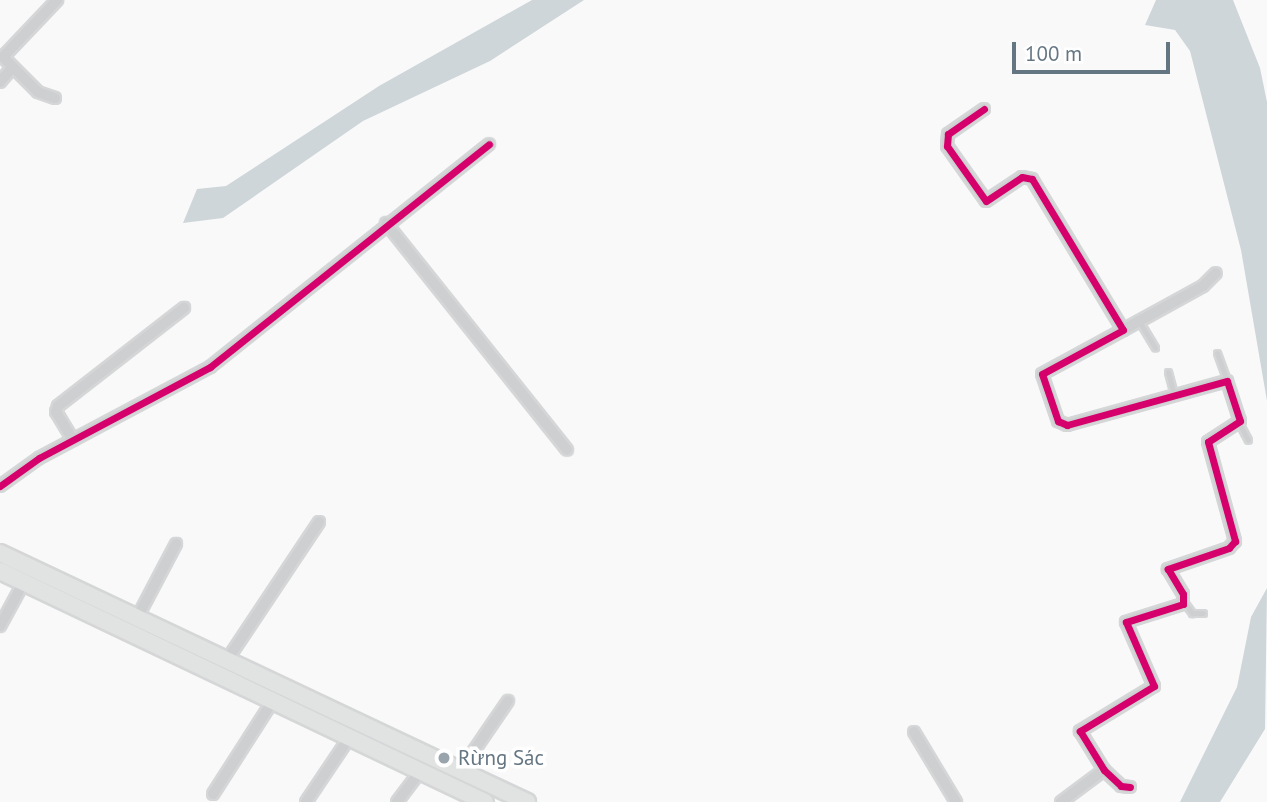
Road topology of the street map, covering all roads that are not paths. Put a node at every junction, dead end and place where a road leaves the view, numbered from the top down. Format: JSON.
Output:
{"nodes":[{"id":1,"x":57,"y":0,"type":"edge"},
{"id":2,"x":5,"y":76,"type":"edge"},
{"id":3,"x":55,"y":99,"type":"dead end"},
{"id":4,"x":984,"y":109,"type":"dead end"},
{"id":5,"x":489,"y":145,"type":"dead end"},
{"id":6,"x":386,"y":223,"type":"junction"},
{"id":7,"x":1216,"y":273,"type":"dead end"},
{"id":8,"x":184,"y":308,"type":"dead end"},
{"id":9,"x":1139,"y":321,"type":"junction"},
{"id":10,"x":1123,"y":330,"type":"junction"},
{"id":11,"x":1155,"y":348,"type":"dead end"},
{"id":12,"x":1217,"y":353,"type":"dead end"},
{"id":13,"x":1168,"y":372,"type":"dead end"},
{"id":14,"x":1227,"y":382,"type":"junction"},
{"id":15,"x":1174,"y":395,"type":"junction"},
{"id":16,"x":1239,"y":423,"type":"junction"},
{"id":17,"x":73,"y":440,"type":"junction"},
{"id":18,"x":1248,"y":440,"type":"dead end"},
{"id":19,"x":567,"y":450,"type":"dead end"},
{"id":20,"x":0,"y":486,"type":"edge"},
{"id":21,"x":319,"y":522,"type":"dead end"},
{"id":22,"x":176,"y":544,"type":"dead end"},
{"id":23,"x":0,"y":554,"type":"edge"},
{"id":24,"x":0,"y":571,"type":"edge"},
{"id":25,"x":24,"y":582,"type":"junction"},
{"id":26,"x":1184,"y":602,"type":"junction"},
{"id":27,"x":88,"y":604,"type":"junction"},
{"id":28,"x":1203,"y":613,"type":"dead end"},
{"id":29,"x":137,"y":618,"type":"junction"},
{"id":30,"x":0,"y":626,"type":"edge"},
{"id":31,"x":227,"y":660,"type":"junction"},
{"id":32,"x":509,"y":701,"type":"dead end"},
{"id":33,"x":272,"y":702,"type":"junction"},
{"id":34,"x":914,"y":732,"type":"dead end"},
{"id":35,"x":349,"y":738,"type":"junction"},
{"id":36,"x":1104,"y":770,"type":"junction"},
{"id":37,"x":460,"y":771,"type":"junction"},
{"id":38,"x":420,"y":772,"type":"junction"},
{"id":39,"x":1129,"y":787,"type":"dead end"},
{"id":40,"x":213,"y":793,"type":"dead end"},
{"id":41,"x":306,"y":802,"type":"edge"},
{"id":42,"x":397,"y":802,"type":"edge"},
{"id":43,"x":485,"y":802,"type":"edge"},
{"id":44,"x":527,"y":802,"type":"edge"},
{"id":45,"x":956,"y":802,"type":"edge"},
{"id":46,"x":1061,"y":802,"type":"edge"}],
"edges":[{"from":1,"to":2,"type":"street"},
{"from":2,"to":3,"type":"street"},
{"from":4,"to":10,"type":"street"},
{"from":5,"to":6,"type":"street"},
{"from":6,"to":17,"type":"street"},
{"from":6,"to":19,"type":"street"},
{"from":7,"to":9,"type":"street"},
{"from":8,"to":17,"type":"street"},
{"from":9,"to":10,"type":"street"},
{"from":9,"to":11,"type":"lane"},
{"from":10,"to":15,"type":"street"},
{"from":12,"to":14,"type":"lane"},
{"from":13,"to":15,"type":"lane"},
{"from":14,"to":15,"type":"street"},
{"from":14,"to":16,"type":"street"},
{"from":16,"to":18,"type":"lane"},
{"from":16,"to":26,"type":"street"},
{"from":17,"to":20,"type":"street"},
{"from":21,"to":31,"type":"street"},
{"from":22,"to":29,"type":"street"},
{"from":23,"to":27,"type":"main road"},
{"from":24,"to":25,"type":"main road"},
{"from":25,"to":27,"type":"main road"},
{"from":25,"to":30,"type":"street"},
{"from":26,"to":28,"type":"lane"},
{"from":26,"to":36,"type":"street"},
{"from":27,"to":29,"type":"main road"},
{"from":27,"to":33,"type":"main road"},
{"from":29,"to":31,"type":"main road"},
{"from":31,"to":37,"type":"main road"},
{"from":32,"to":37,"type":"street"},
{"from":33,"to":35,"type":"main road"},
{"from":33,"to":40,"type":"street"},
{"from":34,"to":45,"type":"street"},
{"from":35,"to":38,"type":"main road"},
{"from":35,"to":41,"type":"street"},
{"from":36,"to":39,"type":"street"},
{"from":36,"to":46,"type":"street"},
{"from":37,"to":44,"type":"main road"},
{"from":38,"to":42,"type":"street"},
{"from":38,"to":43,"type":"main road"}]}
